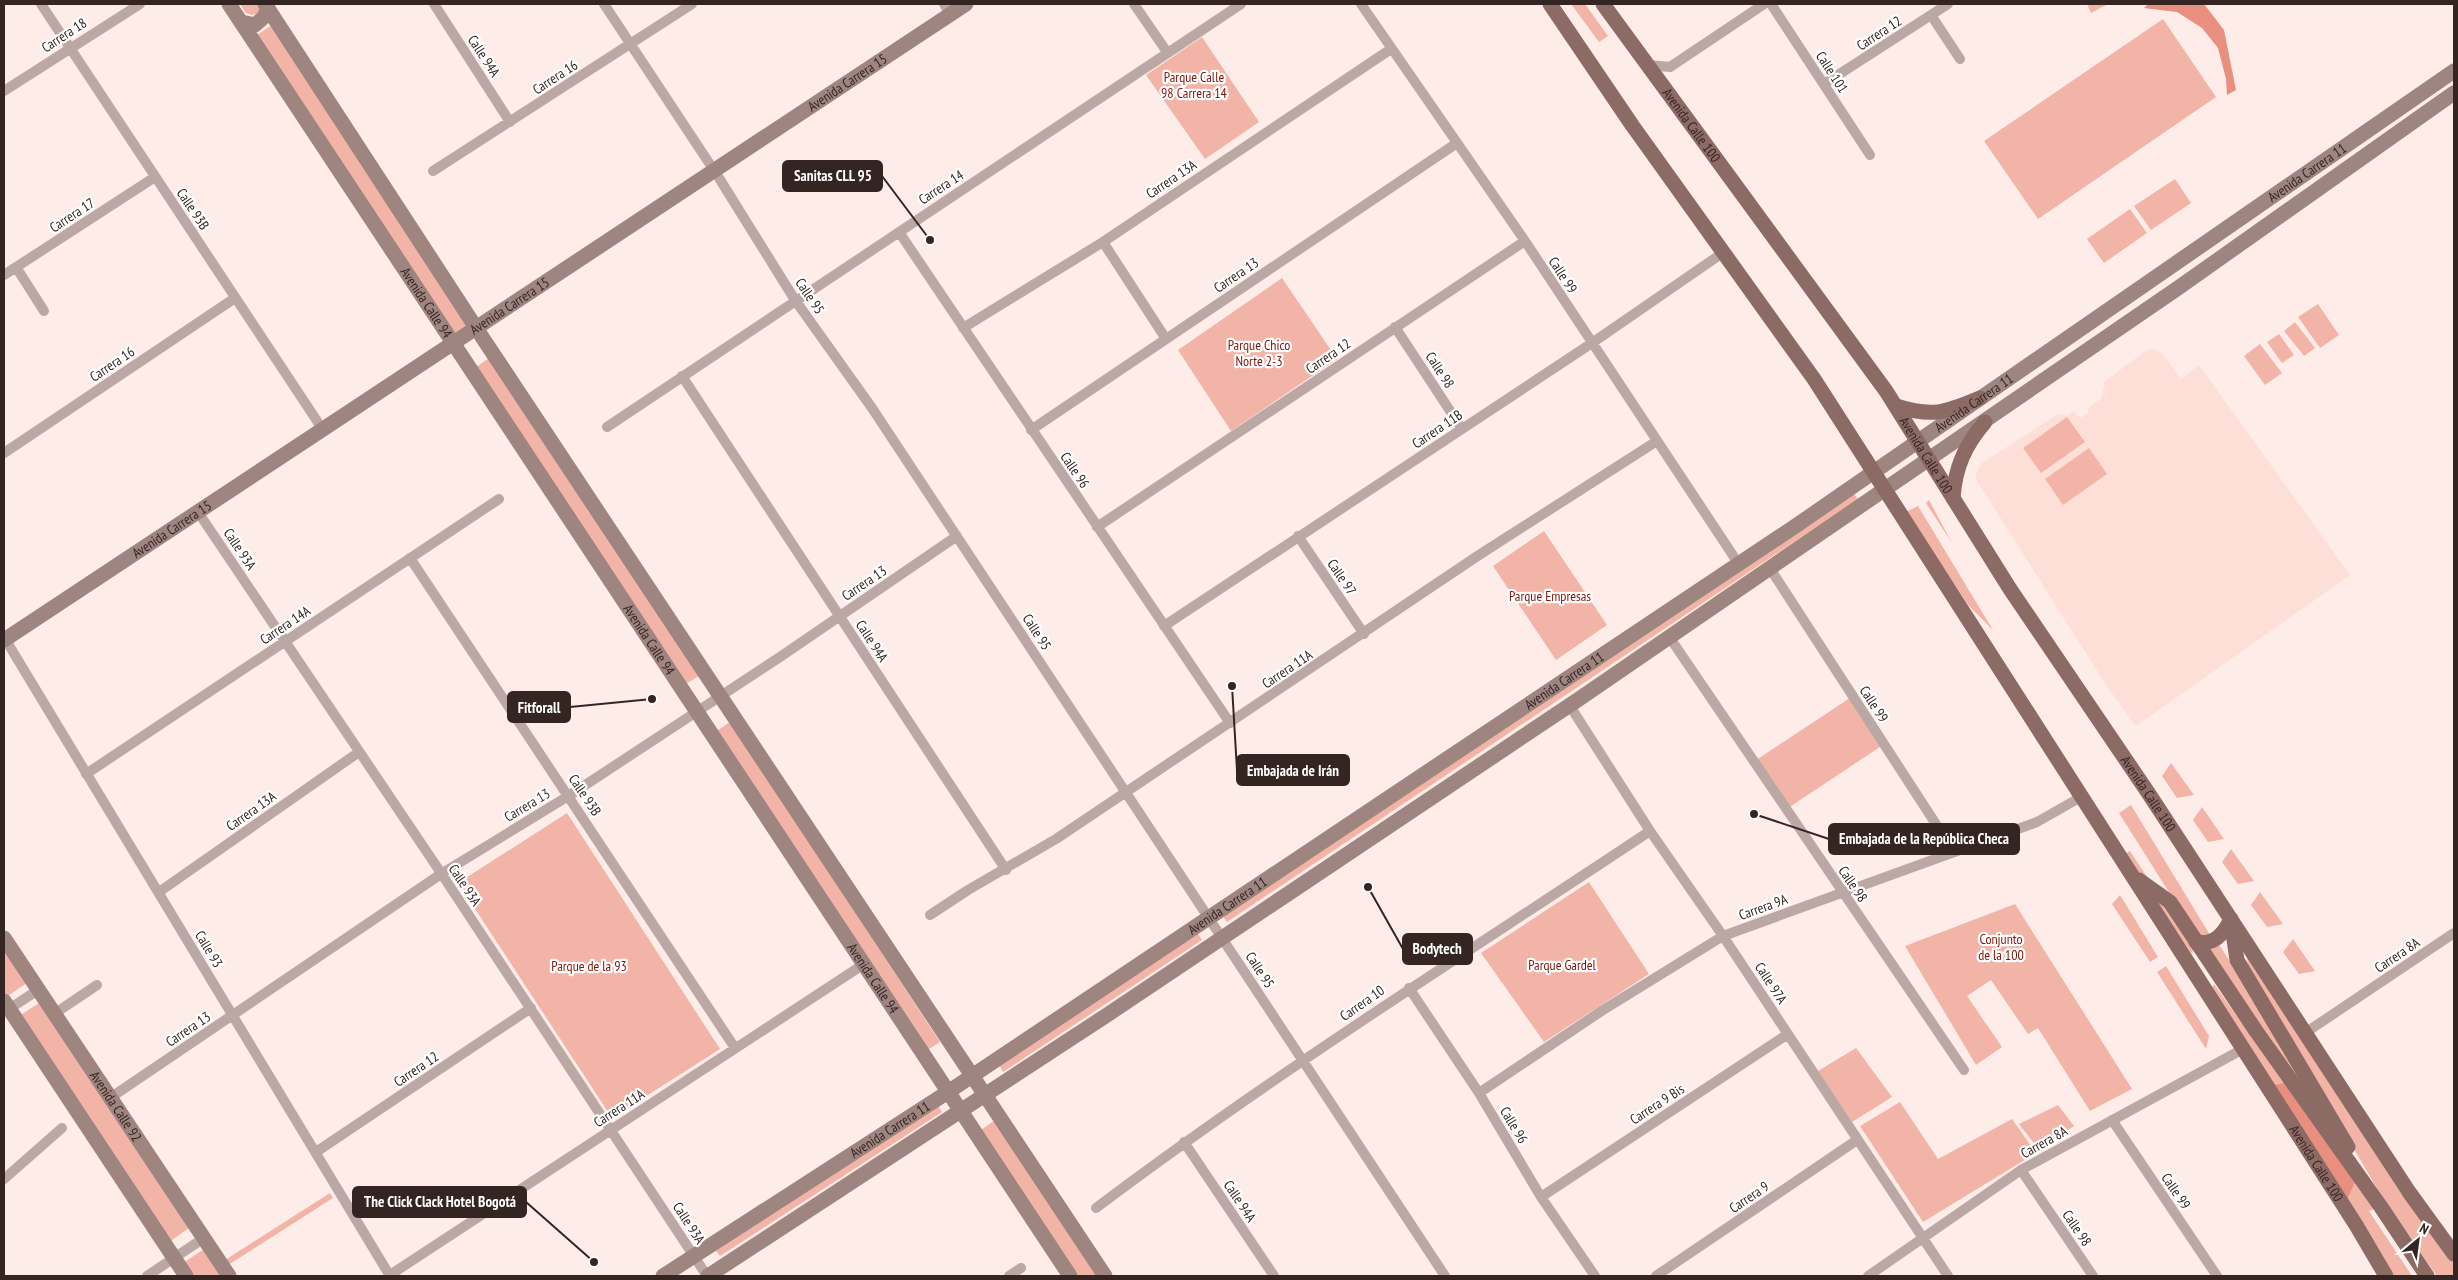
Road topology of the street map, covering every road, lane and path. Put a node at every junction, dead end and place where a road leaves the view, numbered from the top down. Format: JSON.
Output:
{"nodes":[{"id":1,"x":40,"y":4,"type":"edge"},
{"id":2,"x":140,"y":4,"type":"edge"},
{"id":3,"x":229,"y":4,"type":"edge"},
{"id":4,"x":434,"y":4,"type":"edge"},
{"id":5,"x":604,"y":4,"type":"edge"},
{"id":6,"x":692,"y":4,"type":"edge"},
{"id":7,"x":966,"y":4,"type":"edge"},
{"id":8,"x":1134,"y":4,"type":"edge"},
{"id":9,"x":1241,"y":4,"type":"edge"},
{"id":10,"x":1361,"y":4,"type":"edge"},
{"id":11,"x":1541,"y":4,"type":"edge"},
{"id":12,"x":1550,"y":4,"type":"edge"},
{"id":13,"x":1603,"y":4,"type":"edge"},
{"id":14,"x":1764,"y":4,"type":"edge"},
{"id":15,"x":1771,"y":4,"type":"edge"},
{"id":16,"x":1948,"y":4,"type":"edge"},
{"id":17,"x":266,"y":6,"type":"edge"},
{"id":18,"x":947,"y":9,"type":"edge"},
{"id":19,"x":1931,"y":15,"type":"junction"},
{"id":20,"x":241,"y":22,"type":"junction"},
{"id":21,"x":631,"y":44,"type":"junction"},
{"id":22,"x":70,"y":48,"type":"junction"},
{"id":23,"x":1391,"y":49,"type":"junction"},
{"id":24,"x":1167,"y":52,"type":"junction"},
{"id":25,"x":1960,"y":59,"type":"dead end"},
{"id":26,"x":1653,"y":71,"type":"junction"},
{"id":27,"x":2454,"y":71,"type":"edge"},
{"id":28,"x":1824,"y":84,"type":"junction"},
{"id":29,"x":4,"y":91,"type":"edge"},
{"id":30,"x":2454,"y":93,"type":"edge"},
{"id":31,"x":510,"y":122,"type":"junction"},
{"id":32,"x":1632,"y":125,"type":"junction"},
{"id":33,"x":1457,"y":143,"type":"junction"},
{"id":34,"x":1870,"y":155,"type":"dead end"},
{"id":35,"x":714,"y":170,"type":"junction"},
{"id":36,"x":433,"y":171,"type":"dead end"},
{"id":37,"x":155,"y":177,"type":"junction"},
{"id":38,"x":899,"y":232,"type":"junction"},
{"id":39,"x":1524,"y":241,"type":"junction"},
{"id":40,"x":1103,"y":242,"type":"junction"},
{"id":41,"x":1724,"y":252,"type":"junction"},
{"id":42,"x":16,"y":267,"type":"junction"},
{"id":43,"x":4,"y":275,"type":"edge"},
{"id":44,"x":235,"y":298,"type":"junction"},
{"id":45,"x":796,"y":300,"type":"junction"},
{"id":46,"x":44,"y":311,"type":"dead end"},
{"id":47,"x":1396,"y":327,"type":"junction"},
{"id":48,"x":477,"y":328,"type":"junction"},
{"id":49,"x":963,"y":328,"type":"junction"},
{"id":50,"x":1166,"y":339,"type":"junction"},
{"id":51,"x":1592,"y":343,"type":"junction"},
{"id":52,"x":452,"y":344,"type":"junction"},
{"id":53,"x":682,"y":376,"type":"junction"},
{"id":54,"x":1980,"y":398,"type":"junction"},
{"id":55,"x":1896,"y":406,"type":"junction"},
{"id":56,"x":1985,"y":422,"type":"junction"},
{"id":57,"x":607,"y":427,"type":"dead end"},
{"id":58,"x":1462,"y":429,"type":"junction"},
{"id":59,"x":323,"y":430,"type":"junction"},
{"id":60,"x":1031,"y":430,"type":"junction"},
{"id":61,"x":1656,"y":441,"type":"junction"},
{"id":62,"x":1918,"y":441,"type":"junction"},
{"id":63,"x":4,"y":453,"type":"edge"},
{"id":64,"x":1930,"y":460,"type":"junction"},
{"id":65,"x":1874,"y":473,"type":"junction"},
{"id":66,"x":1885,"y":491,"type":"junction"},
{"id":67,"x":1953,"y":498,"type":"junction"},
{"id":68,"x":499,"y":499,"type":"dead end"},
{"id":69,"x":198,"y":512,"type":"junction"},
{"id":70,"x":1097,"y":526,"type":"junction"},
{"id":71,"x":957,"y":536,"type":"junction"},
{"id":72,"x":1298,"y":536,"type":"junction"},
{"id":73,"x":410,"y":558,"type":"junction"},
{"id":74,"x":1738,"y":563,"type":"junction"},
{"id":75,"x":1770,"y":570,"type":"junction"},
{"id":76,"x":839,"y":616,"type":"junction"},
{"id":77,"x":1164,"y":626,"type":"junction"},
{"id":78,"x":1364,"y":634,"type":"junction"},
{"id":79,"x":1670,"y":638,"type":"junction"},
{"id":80,"x":4,"y":639,"type":"edge"},
{"id":81,"x":286,"y":641,"type":"junction"},
{"id":82,"x":720,"y":696,"type":"junction"},
{"id":83,"x":1570,"y":706,"type":"junction"},
{"id":84,"x":696,"y":712,"type":"junction"},
{"id":85,"x":1230,"y":722,"type":"junction"},
{"id":86,"x":359,"y":752,"type":"junction"},
{"id":87,"x":86,"y":774,"type":"junction"},
{"id":88,"x":1125,"y":790,"type":"junction"},
{"id":89,"x":570,"y":795,"type":"junction"},
{"id":90,"x":2081,"y":797,"type":"junction"},
{"id":91,"x":1650,"y":830,"type":"junction"},
{"id":92,"x":1954,"y":852,"type":"junction"},
{"id":93,"x":1006,"y":870,"type":"junction"},
{"id":94,"x":441,"y":874,"type":"junction"},
{"id":95,"x":2131,"y":875,"type":"junction"},
{"id":96,"x":159,"y":892,"type":"junction"},
{"id":97,"x":1842,"y":893,"type":"junction"},
{"id":98,"x":930,"y":915,"type":"dead end"},
{"id":99,"x":1210,"y":918,"type":"junction"},
{"id":100,"x":2231,"y":919,"type":"junction"},
{"id":101,"x":2454,"y":934,"type":"edge"},
{"id":102,"x":1723,"y":936,"type":"junction"},
{"id":103,"x":1222,"y":937,"type":"junction"},
{"id":104,"x":4,"y":938,"type":"edge"},
{"id":105,"x":2196,"y":942,"type":"junction"},
{"id":106,"x":2186,"y":960,"type":"junction"},
{"id":107,"x":864,"y":964,"type":"junction"},
{"id":108,"x":2216,"y":972,"type":"junction"},
{"id":109,"x":97,"y":985,"type":"dead end"},
{"id":110,"x":1409,"y":988,"type":"junction"},
{"id":111,"x":38,"y":990,"type":"junction"},
{"id":112,"x":6,"y":1008,"type":"edge"},
{"id":113,"x":531,"y":1008,"type":"junction"},
{"id":114,"x":54,"y":1014,"type":"junction"},
{"id":115,"x":233,"y":1016,"type":"junction"},
{"id":116,"x":2305,"y":1033,"type":"junction"},
{"id":117,"x":1788,"y":1034,"type":"junction"},
{"id":118,"x":735,"y":1048,"type":"junction"},
{"id":119,"x":2242,"y":1049,"type":"junction"},
{"id":120,"x":1303,"y":1061,"type":"junction"},
{"id":121,"x":1964,"y":1070,"type":"dead end"},
{"id":122,"x":972,"y":1076,"type":"junction"},
{"id":123,"x":948,"y":1092,"type":"junction"},
{"id":124,"x":1479,"y":1093,"type":"junction"},
{"id":125,"x":985,"y":1095,"type":"junction"},
{"id":126,"x":110,"y":1098,"type":"junction"},
{"id":127,"x":961,"y":1111,"type":"junction"},
{"id":128,"x":2112,"y":1120,"type":"junction"},
{"id":129,"x":62,"y":1128,"type":"dead end"},
{"id":130,"x":611,"y":1130,"type":"junction"},
{"id":131,"x":1858,"y":1140,"type":"junction"},
{"id":132,"x":1184,"y":1142,"type":"junction"},
{"id":133,"x":316,"y":1152,"type":"junction"},
{"id":134,"x":2021,"y":1170,"type":"junction"},
{"id":135,"x":4,"y":1179,"type":"edge"},
{"id":136,"x":1541,"y":1197,"type":"junction"},
{"id":137,"x":2381,"y":1207,"type":"junction"},
{"id":138,"x":1096,"y":1208,"type":"dead end"},
{"id":139,"x":204,"y":1238,"type":"junction"},
{"id":140,"x":1922,"y":1240,"type":"junction"},
{"id":141,"x":2454,"y":1254,"type":"edge"},
{"id":142,"x":694,"y":1256,"type":"junction"},
{"id":143,"x":174,"y":1258,"type":"junction"},
{"id":144,"x":1021,"y":1268,"type":"dead end"},
{"id":145,"x":147,"y":1276,"type":"edge"},
{"id":146,"x":186,"y":1276,"type":"edge"},
{"id":147,"x":229,"y":1276,"type":"edge"},
{"id":148,"x":390,"y":1276,"type":"edge"},
{"id":149,"x":663,"y":1276,"type":"edge"},
{"id":150,"x":707,"y":1276,"type":"edge"},
{"id":151,"x":1009,"y":1276,"type":"edge"},
{"id":152,"x":1070,"y":1276,"type":"edge"},
{"id":153,"x":1105,"y":1276,"type":"edge"},
{"id":154,"x":1274,"y":1276,"type":"edge"},
{"id":155,"x":1445,"y":1276,"type":"edge"},
{"id":156,"x":1595,"y":1276,"type":"edge"},
{"id":157,"x":1656,"y":1276,"type":"edge"},
{"id":158,"x":1868,"y":1276,"type":"edge"},
{"id":159,"x":1948,"y":1276,"type":"edge"},
{"id":160,"x":2093,"y":1276,"type":"edge"},
{"id":161,"x":2217,"y":1276,"type":"edge"},
{"id":162,"x":2386,"y":1276,"type":"edge"},
{"id":163,"x":2427,"y":1276,"type":"edge"}],
"edges":[{"from":1,"to":22,"type":"street","name":"Calle 93B"},
{"from":2,"to":22,"type":"street","name":"Carrera 18"},
{"from":3,"to":20,"type":"main road","name":"Avenida Calle 94"},
{"from":4,"to":31,"type":"street","name":"Calle 94A"},
{"from":5,"to":21,"type":"street","name":"Calle 95"},
{"from":6,"to":21,"type":"street","name":"Carrera 16"},
{"from":7,"to":18,"type":"main road","name":"Avenida Carrera 15"},
{"from":8,"to":24,"type":"street"},
{"from":9,"to":24,"type":"street","name":"Carrera 14"},
{"from":10,"to":23,"type":"street","name":"Calle 99"},
{"from":11,"to":32,"type":"main road"},
{"from":12,"to":32,"type":"main road","name":"Avenida Calle 100"},
{"from":13,"to":26,"type":"main road","name":"Avenida Calle 100"},
{"from":14,"to":26,"type":"street"},
{"from":15,"to":28,"type":"street","name":"Calle 101"},
{"from":16,"to":19,"type":"street","name":"Carrera 12"},
{"from":17,"to":20,"type":"main road"},
{"from":17,"to":48,"type":"main road","name":"Avenida Calle 94"},
{"from":18,"to":35,"type":"main road","name":"Avenida Carrera 15"},
{"from":19,"to":25,"type":"street"},
{"from":19,"to":28,"type":"street","name":"Carrera 12"},
{"from":20,"to":52,"type":"main road","name":"Avenida Calle 94"},
{"from":21,"to":31,"type":"street","name":"Carrera 16"},
{"from":21,"to":35,"type":"street","name":"Calle 95"},
{"from":22,"to":29,"type":"street","name":"Carrera 18"},
{"from":22,"to":37,"type":"street","name":"Calle 93B"},
{"from":23,"to":33,"type":"street","name":"Calle 99"},
{"from":23,"to":40,"type":"street","name":"Carrera 13A"},
{"from":24,"to":38,"type":"street","name":"Carrera 14"},
{"from":26,"to":55,"type":"main road","name":"Avenida Calle 100"},
{"from":27,"to":54,"type":"main road","name":"Avenida Carrera 11"},
{"from":28,"to":34,"type":"street","name":"Calle 101"},
{"from":30,"to":56,"type":"main road","name":"Avenida Carrera 11"},
{"from":31,"to":36,"type":"street","name":"Carrera 16"},
{"from":32,"to":41,"type":"main road","name":"Avenida Calle 100"},
{"from":33,"to":39,"type":"street","name":"Calle 99"},
{"from":33,"to":50,"type":"street","name":"Carrera 13"},
{"from":35,"to":45,"type":"street","name":"Calle 95"},
{"from":35,"to":48,"type":"main road","name":"Avenida Carrera 15"},
{"from":37,"to":42,"type":"street","name":"Carrera 17"},
{"from":37,"to":44,"type":"street","name":"Calle 93B"},
{"from":38,"to":45,"type":"street","name":"Carrera 14"},
{"from":38,"to":49,"type":"street","name":"Calle 96"},
{"from":39,"to":47,"type":"street","name":"Carrera 12"},
{"from":39,"to":51,"type":"street","name":"Calle 99"},
{"from":40,"to":49,"type":"street","name":"Carrera 13A"},
{"from":40,"to":50,"type":"street"},
{"from":41,"to":51,"type":"street","name":"Carrera 11B"},
{"from":41,"to":65,"type":"main road","name":"Avenida Calle 100"},
{"from":42,"to":43,"type":"street","name":"Carrera 17"},
{"from":42,"to":46,"type":"street"},
{"from":44,"to":59,"type":"street","name":"Calle 93B"},
{"from":44,"to":63,"type":"street","name":"Carrera 16"},
{"from":45,"to":53,"type":"street","name":"Carrera 14"},
{"from":45,"to":71,"type":"street","name":"Calle 95"},
{"from":47,"to":58,"type":"street","name":"Calle 98"},
{"from":47,"to":70,"type":"street","name":"Carrera 12"},
{"from":48,"to":52,"type":"main road","name":"Avenida Carrera 15"},
{"from":48,"to":82,"type":"main road","name":"Avenida Calle 94"},
{"from":49,"to":60,"type":"street","name":"Calle 96"},
{"from":50,"to":60,"type":"street","name":"Carrera 13"},
{"from":51,"to":58,"type":"street","name":"Carrera 11B"},
{"from":51,"to":61,"type":"street","name":"Calle 99"},
{"from":52,"to":59,"type":"main road","name":"Avenida Carrera 15"},
{"from":52,"to":84,"type":"main road","name":"Avenida Calle 94"},
{"from":53,"to":57,"type":"street","name":"Carrera 14"},
{"from":53,"to":76,"type":"street","name":"Calle 94A"},
{"from":54,"to":55,"type":"main road"},
{"from":54,"to":62,"type":"main road","name":"Avenida Carrera 11"},
{"from":55,"to":62,"type":"main road","name":"Avenida Calle 100"},
{"from":56,"to":64,"type":"main road","name":"Avenida Carrera 11"},
{"from":56,"to":67,"type":"main road"},
{"from":58,"to":72,"type":"street","name":"Carrera 11B"},
{"from":59,"to":69,"type":"main road","name":"Avenida Carrera 15"},
{"from":60,"to":70,"type":"street","name":"Calle 96"},
{"from":61,"to":74,"type":"street","name":"Calle 99"},
{"from":61,"to":78,"type":"street","name":"Carrera 11A"},
{"from":62,"to":64,"type":"main road","name":"Avenida Calle 100"},
{"from":62,"to":65,"type":"main road","name":"Avenida Carrera 11"},
{"from":64,"to":66,"type":"main road","name":"Avenida Carrera 11"},
{"from":64,"to":67,"type":"main road","name":"Avenida Calle 100"},
{"from":65,"to":66,"type":"main road","name":"Avenida Calle 100"},
{"from":65,"to":74,"type":"main road","name":"Avenida Carrera 11"},
{"from":66,"to":75,"type":"main road","name":"Avenida Carrera 11"},
{"from":66,"to":90,"type":"main road","name":"Avenida Calle 100"},
{"from":67,"to":100,"type":"main road","name":"Avenida Calle 100"},
{"from":68,"to":73,"type":"street","name":"Carrera 14A"},
{"from":69,"to":80,"type":"main road","name":"Avenida Carrera 15"},
{"from":69,"to":81,"type":"street","name":"Calle 93A"},
{"from":70,"to":77,"type":"street","name":"Calle 96"},
{"from":71,"to":76,"type":"street","name":"Carrera 13"},
{"from":71,"to":88,"type":"street","name":"Calle 95"},
{"from":72,"to":77,"type":"street","name":"Carrera 11B"},
{"from":72,"to":78,"type":"street","name":"Calle 97"},
{"from":73,"to":81,"type":"street","name":"Carrera 14A"},
{"from":73,"to":89,"type":"street","name":"Calle 93B"},
{"from":74,"to":99,"type":"main road","name":"Avenida Carrera 11"},
{"from":75,"to":79,"type":"main road","name":"Avenida Carrera 11"},
{"from":75,"to":92,"type":"street","name":"Calle 99"},
{"from":76,"to":82,"type":"street","name":"Carrera 13"},
{"from":76,"to":93,"type":"street","name":"Calle 94A"},
{"from":77,"to":85,"type":"street","name":"Calle 96"},
{"from":78,"to":85,"type":"street","name":"Carrera 11A"},
{"from":79,"to":83,"type":"main road","name":"Avenida Carrera 11"},
{"from":79,"to":97,"type":"street","name":"Calle 98"},
{"from":80,"to":87,"type":"street","name":"Calle 93"},
{"from":81,"to":86,"type":"street","name":"Calle 93A"},
{"from":81,"to":87,"type":"street","name":"Carrera 14A"},
{"from":82,"to":84,"type":"street","name":"Carrera 13"},
{"from":82,"to":122,"type":"main road","name":"Avenida Calle 94"},
{"from":83,"to":91,"type":"street","name":"Calle 97A"},
{"from":83,"to":103,"type":"main road","name":"Avenida Carrera 11"},
{"from":84,"to":89,"type":"street","name":"Carrera 13"},
{"from":84,"to":107,"type":"main road","name":"Avenida Calle 94"},
{"from":85,"to":88,"type":"street","name":"Carrera 11A"},
{"from":86,"to":94,"type":"street","name":"Calle 93A"},
{"from":86,"to":96,"type":"street","name":"Carrera 13A"},
{"from":87,"to":96,"type":"street","name":"Calle 93"},
{"from":88,"to":93,"type":"street","name":"Carrera 11A"},
{"from":88,"to":99,"type":"street","name":"Calle 95"},
{"from":89,"to":94,"type":"street","name":"Carrera 13"},
{"from":89,"to":118,"type":"street","name":"Calle 93B"},
{"from":90,"to":92,"type":"street","name":"Carrera 9A"},
{"from":90,"to":95,"type":"main road","name":"Avenida Calle 100"},
{"from":91,"to":102,"type":"street","name":"Calle 97A"},
{"from":91,"to":110,"type":"street","name":"Carrera 10"},
{"from":92,"to":97,"type":"street","name":"Carrera 9A"},
{"from":93,"to":98,"type":"street","name":"Carrera 11A"},
{"from":94,"to":113,"type":"street","name":"Calle 93A"},
{"from":94,"to":115,"type":"street","name":"Carrera 13"},
{"from":95,"to":105,"type":"main road","name":"Avenida Calle 100"},
{"from":95,"to":106,"type":"main road","name":"Avenida Calle 100"},
{"from":96,"to":115,"type":"street","name":"Calle 93"},
{"from":97,"to":102,"type":"street","name":"Carrera 9A"},
{"from":97,"to":121,"type":"street","name":"Calle 98"},
{"from":99,"to":103,"type":"street","name":"Calle 95"},
{"from":99,"to":122,"type":"main road","name":"Avenida Carrera 11"},
{"from":100,"to":105,"type":"main road"},
{"from":100,"to":116,"type":"main road","name":"Avenida Calle 100"},
{"from":100,"to":137,"type":"main road","name":"Avenida Calle 100"},
{"from":101,"to":116,"type":"street","name":"Carrera 8A"},
{"from":102,"to":117,"type":"street","name":"Calle 97A"},
{"from":102,"to":124,"type":"street","name":"Carrera 9A"},
{"from":103,"to":120,"type":"street","name":"Calle 95"},
{"from":103,"to":125,"type":"main road","name":"Avenida Carrera 11"},
{"from":104,"to":111,"type":"main road","name":"Avenida Calle 92"},
{"from":105,"to":108,"type":"main road","name":"Avenida Calle 100"},
{"from":106,"to":108,"type":"main road"},
{"from":106,"to":119,"type":"main road","name":"Avenida Calle 100"},
{"from":107,"to":118,"type":"street","name":"Carrera 11A"},
{"from":107,"to":123,"type":"main road","name":"Avenida Calle 94"},
{"from":108,"to":137,"type":"main road","name":"Avenida Calle 100"},
{"from":109,"to":114,"type":"street"},
{"from":110,"to":120,"type":"street","name":"Carrera 10"},
{"from":110,"to":124,"type":"street","name":"Calle 96"},
{"from":111,"to":112,"type":"street"},
{"from":111,"to":114,"type":"main road","name":"Avenida Calle 92"},
{"from":112,"to":143,"type":"main road"},
{"from":113,"to":130,"type":"street","name":"Calle 93A"},
{"from":113,"to":133,"type":"street","name":"Carrera 12"},
{"from":114,"to":126,"type":"main road","name":"Avenida Calle 92"},
{"from":115,"to":126,"type":"street","name":"Carrera 13"},
{"from":115,"to":133,"type":"street","name":"Calle 93"},
{"from":116,"to":141,"type":"main road","name":"Avenida Calle 100"},
{"from":117,"to":131,"type":"street","name":"Calle 97A"},
{"from":117,"to":136,"type":"street","name":"Carrera 9 Bis"},
{"from":118,"to":130,"type":"street","name":"Carrera 11A"},
{"from":119,"to":128,"type":"street","name":"Carrera 8A"},
{"from":119,"to":162,"type":"main road","name":"Avenida Calle 100"},
{"from":120,"to":132,"type":"street","name":"Carrera 10"},
{"from":120,"to":155,"type":"street","name":"Calle 95"},
{"from":122,"to":123,"type":"main road","name":"Avenida Carrera 11"},
{"from":122,"to":125,"type":"main road","name":"Avenida Calle 94"},
{"from":123,"to":127,"type":"main road","name":"Avenida Calle 94"},
{"from":123,"to":142,"type":"main road","name":"Avenida Carrera 11"},
{"from":124,"to":136,"type":"street","name":"Calle 96"},
{"from":125,"to":127,"type":"main road","name":"Avenida Carrera 11"},
{"from":125,"to":153,"type":"main road","name":"Avenida Calle 94"},
{"from":126,"to":139,"type":"main road","name":"Avenida Calle 92"},
{"from":127,"to":150,"type":"main road","name":"Avenida Carrera 11"},
{"from":127,"to":152,"type":"main road","name":"Avenida Calle 94"},
{"from":128,"to":134,"type":"street","name":"Carrera 8A"},
{"from":128,"to":161,"type":"street","name":"Calle 99"},
{"from":129,"to":135,"type":"street"},
{"from":130,"to":142,"type":"street","name":"Calle 93A"},
{"from":130,"to":148,"type":"street","name":"Carrera 11A"},
{"from":131,"to":140,"type":"street","name":"Calle 97A"},
{"from":131,"to":157,"type":"street","name":"Carrera 9"},
{"from":132,"to":138,"type":"street","name":"Carrera 10"},
{"from":132,"to":154,"type":"street","name":"Calle 94A"},
{"from":133,"to":148,"type":"street","name":"Calle 93"},
{"from":134,"to":140,"type":"street","name":"Carrera 8A"},
{"from":134,"to":160,"type":"street","name":"Calle 98"},
{"from":136,"to":156,"type":"street","name":"Calle 96"},
{"from":137,"to":163,"type":"main road","name":"Avenida Calle 100"},
{"from":139,"to":143,"type":"street"},
{"from":139,"to":147,"type":"main road","name":"Avenida Calle 92"},
{"from":140,"to":158,"type":"street","name":"Carrera 8A"},
{"from":140,"to":159,"type":"street","name":"Calle 97A"},
{"from":142,"to":149,"type":"main road","name":"Avenida Carrera 11"},
{"from":142,"to":150,"type":"street","name":"Calle 93A"},
{"from":143,"to":145,"type":"street"},
{"from":143,"to":146,"type":"main road"},
{"from":144,"to":151,"type":"street"}]}
